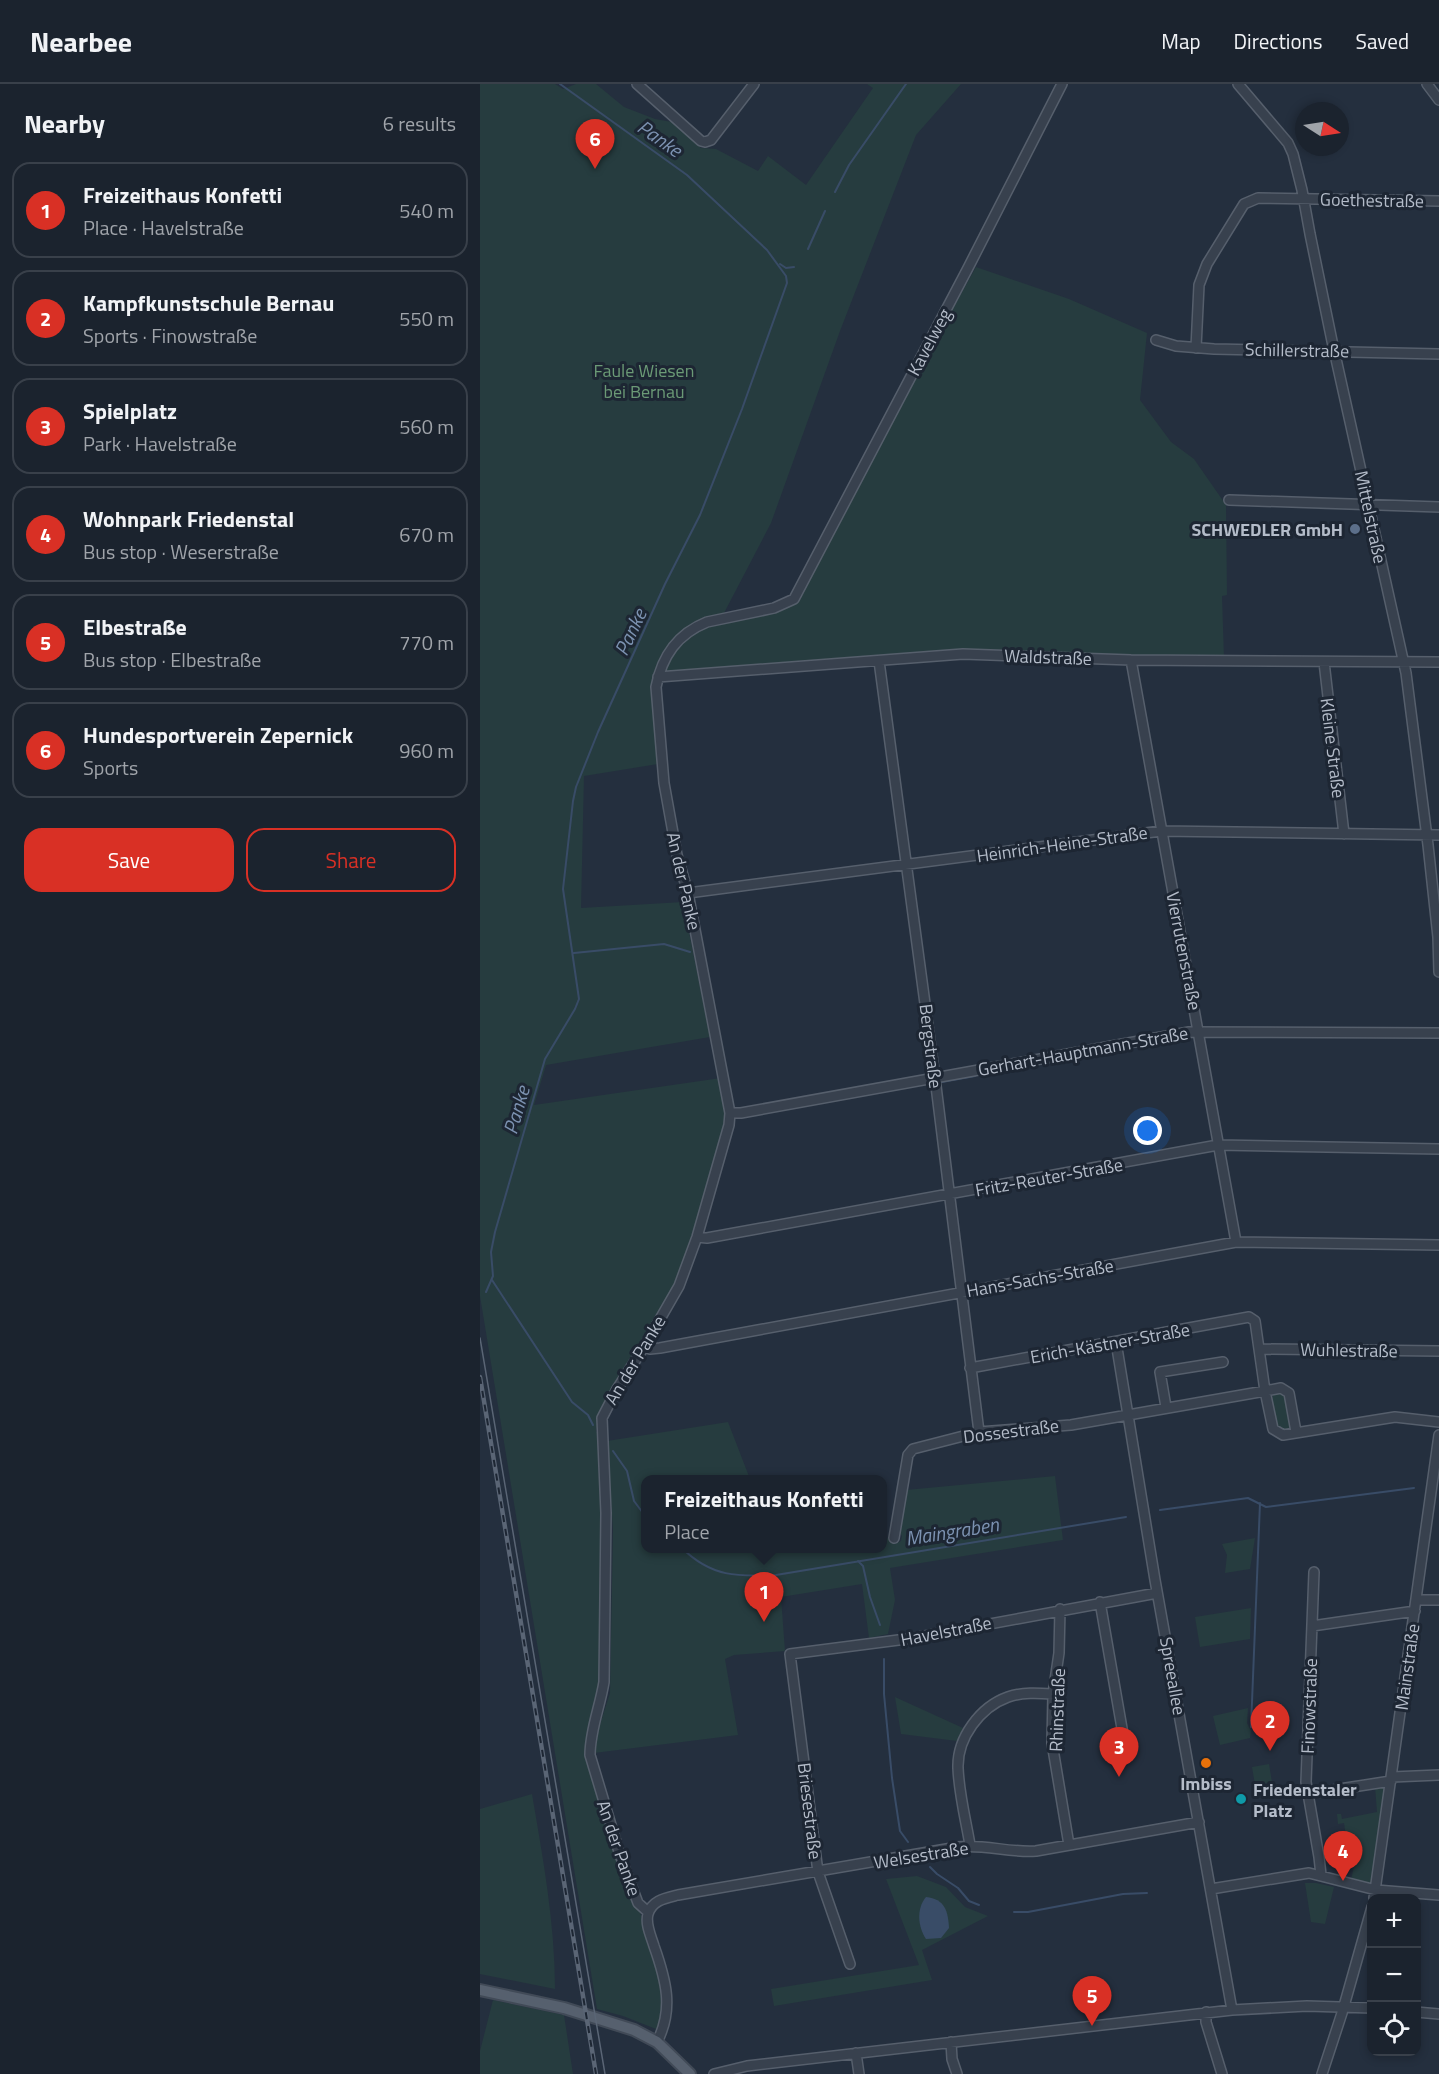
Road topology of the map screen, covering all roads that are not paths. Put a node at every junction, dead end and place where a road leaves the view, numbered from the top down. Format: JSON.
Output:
{"nodes":[{"id":1,"x":637,"y":84,"type":"edge"},
{"id":2,"x":754,"y":84,"type":"edge"},
{"id":3,"x":1062,"y":84,"type":"edge"},
{"id":4,"x":1238,"y":84,"type":"edge"},
{"id":5,"x":1427,"y":84,"type":"edge"},
{"id":6,"x":1439,"y":100,"type":"edge"},
{"id":7,"x":1304,"y":199,"type":"junction"},
{"id":8,"x":1439,"y":201,"type":"edge"},
{"id":9,"x":1156,"y":340,"type":"dead end"},
{"id":10,"x":1196,"y":348,"type":"junction"},
{"id":11,"x":1335,"y":350,"type":"junction"},
{"id":12,"x":1439,"y":354,"type":"edge"},
{"id":13,"x":1229,"y":500,"type":"dead end"},
{"id":14,"x":1369,"y":506,"type":"junction"},
{"id":15,"x":1439,"y":507,"type":"edge"},
{"id":16,"x":1131,"y":660,"type":"junction"},
{"id":17,"x":879,"y":661,"type":"junction"},
{"id":18,"x":1403,"y":661,"type":"junction"},
{"id":19,"x":1323,"y":662,"type":"junction"},
{"id":20,"x":1439,"y":662,"type":"edge"},
{"id":21,"x":658,"y":677,"type":"junction"},
{"id":22,"x":1161,"y":831,"type":"junction"},
{"id":23,"x":1344,"y":834,"type":"junction"},
{"id":24,"x":1426,"y":835,"type":"junction"},
{"id":25,"x":1439,"y":835,"type":"edge"},
{"id":26,"x":906,"y":864,"type":"junction"},
{"id":27,"x":688,"y":893,"type":"junction"},
{"id":28,"x":1439,"y":972,"type":"edge"},
{"id":29,"x":1199,"y":1031,"type":"junction"},
{"id":30,"x":1439,"y":1033,"type":"edge"},
{"id":31,"x":935,"y":1078,"type":"junction"},
{"id":32,"x":730,"y":1113,"type":"junction"},
{"id":33,"x":1218,"y":1146,"type":"junction"},
{"id":34,"x":1439,"y":1149,"type":"edge"},
{"id":35,"x":949,"y":1195,"type":"junction"},
{"id":36,"x":697,"y":1237,"type":"junction"},
{"id":37,"x":1236,"y":1242,"type":"junction"},
{"id":38,"x":1439,"y":1245,"type":"edge"},
{"id":39,"x":962,"y":1292,"type":"junction"},
{"id":40,"x":1116,"y":1342,"type":"junction"},
{"id":41,"x":644,"y":1347,"type":"junction"},
{"id":42,"x":1259,"y":1349,"type":"junction"},
{"id":43,"x":1439,"y":1351,"type":"edge"},
{"id":44,"x":1222,"y":1362,"type":"dead end"},
{"id":45,"x":970,"y":1368,"type":"junction"},
{"id":46,"x":1265,"y":1391,"type":"junction"},
{"id":47,"x":1166,"y":1407,"type":"junction"},
{"id":48,"x":1127,"y":1415,"type":"junction"},
{"id":49,"x":1439,"y":1422,"type":"edge"},
{"id":50,"x":979,"y":1432,"type":"junction"},
{"id":51,"x":1296,"y":1432,"type":"junction"},
{"id":52,"x":1439,"y":1436,"type":"edge"},
{"id":53,"x":894,"y":1538,"type":"dead end"},
{"id":54,"x":1314,"y":1572,"type":"dead end"},
{"id":55,"x":1157,"y":1593,"type":"junction"},
{"id":56,"x":1416,"y":1600,"type":"junction"},
{"id":57,"x":1439,"y":1600,"type":"edge"},
{"id":58,"x":1100,"y":1602,"type":"junction"},
{"id":59,"x":1060,"y":1609,"type":"junction"},
{"id":60,"x":1415,"y":1611,"type":"junction"},
{"id":61,"x":1312,"y":1626,"type":"junction"},
{"id":62,"x":790,"y":1654,"type":"joint"},
{"id":63,"x":1053,"y":1694,"type":"junction"},
{"id":64,"x":1127,"y":1757,"type":"dead end"},
{"id":65,"x":1439,"y":1775,"type":"edge"},
{"id":66,"x":1391,"y":1779,"type":"junction"},
{"id":67,"x":1307,"y":1794,"type":"junction"},
{"id":68,"x":1199,"y":1822,"type":"junction"},
{"id":69,"x":970,"y":1845,"type":"junction"},
{"id":70,"x":1070,"y":1845,"type":"junction"},
{"id":71,"x":818,"y":1872,"type":"junction"},
{"id":72,"x":1321,"y":1875,"type":"junction"},
{"id":73,"x":1211,"y":1889,"type":"junction"},
{"id":74,"x":1375,"y":1894,"type":"edge"},
{"id":75,"x":1421,"y":1895,"type":"edge"},
{"id":76,"x":1439,"y":1895,"type":"edge"},
{"id":77,"x":648,"y":1912,"type":"junction"},
{"id":78,"x":1367,"y":1922,"type":"edge"},
{"id":79,"x":850,"y":1964,"type":"dead end"},
{"id":80,"x":480,"y":1990,"type":"edge"},
{"id":81,"x":1344,"y":2006,"type":"junction"},
{"id":82,"x":1367,"y":2008,"type":"edge"},
{"id":83,"x":1232,"y":2010,"type":"junction"},
{"id":84,"x":1206,"y":2012,"type":"junction"},
{"id":85,"x":1421,"y":2012,"type":"edge"},
{"id":86,"x":1439,"y":2014,"type":"edge"},
{"id":87,"x":657,"y":2042,"type":"junction"},
{"id":88,"x":951,"y":2042,"type":"junction"},
{"id":89,"x":856,"y":2053,"type":"junction"},
{"id":90,"x":690,"y":2074,"type":"edge"},
{"id":91,"x":714,"y":2074,"type":"edge"},
{"id":92,"x":859,"y":2074,"type":"edge"},
{"id":93,"x":957,"y":2074,"type":"edge"},
{"id":94,"x":1222,"y":2074,"type":"edge"},
{"id":95,"x":1322,"y":2074,"type":"edge"}],
"edges":[{"from":1,"to":2,"type":"street"},
{"from":3,"to":21,"type":"street","name":"Kavelweg"},
{"from":4,"to":7,"type":"street","name":"Mittelstraße"},
{"from":5,"to":6,"type":"street"},
{"from":7,"to":8,"type":"street","name":"Goethestraße"},
{"from":7,"to":10,"type":"street","name":"Goethestraße"},
{"from":7,"to":11,"type":"street","name":"Mittelstraße"},
{"from":9,"to":10,"type":"street","name":"Schillerstraße"},
{"from":10,"to":11,"type":"street","name":"Schillerstraße"},
{"from":11,"to":12,"type":"street","name":"Schillerstraße"},
{"from":11,"to":14,"type":"street","name":"Mittelstraße"},
{"from":13,"to":14,"type":"street"},
{"from":14,"to":15,"type":"street"},
{"from":14,"to":18,"type":"street","name":"Mittelstraße"},
{"from":16,"to":17,"type":"street","name":"Waldstraße"},
{"from":16,"to":19,"type":"street","name":"Waldstraße"},
{"from":16,"to":22,"type":"street","name":"Vierrutenstraße"},
{"from":17,"to":21,"type":"street","name":"Waldstraße"},
{"from":17,"to":26,"type":"street","name":"Bergstraße"},
{"from":18,"to":19,"type":"street","name":"Waldstraße"},
{"from":18,"to":20,"type":"street","name":"Waldstraße"},
{"from":18,"to":24,"type":"street","name":"Mittelstraße"},
{"from":19,"to":23,"type":"street","name":"Kleine Straße"},
{"from":21,"to":27,"type":"street","name":"An der Panke"},
{"from":22,"to":23,"type":"street","name":"Heinrich-Heine-Straße"},
{"from":22,"to":26,"type":"street","name":"Heinrich-Heine-Straße"},
{"from":22,"to":29,"type":"street","name":"Vierrutenstraße"},
{"from":23,"to":24,"type":"street","name":"Heinrich-Heine-Straße"},
{"from":24,"to":25,"type":"street","name":"Heinrich-Heine-Straße"},
{"from":24,"to":28,"type":"street","name":"Mittelstraße"},
{"from":26,"to":27,"type":"street","name":"Heinrich-Heine-Straße"},
{"from":26,"to":31,"type":"street","name":"Bergstraße"},
{"from":27,"to":32,"type":"street","name":"An der Panke"},
{"from":29,"to":30,"type":"street","name":"Gerhart-Hauptmann-Straße"},
{"from":29,"to":31,"type":"street","name":"Gerhart-Hauptmann-Straße"},
{"from":29,"to":33,"type":"street","name":"Vierrutenstraße"},
{"from":31,"to":32,"type":"street","name":"Gerhart-Hauptmann-Straße"},
{"from":31,"to":35,"type":"street","name":"Bergstraße"},
{"from":32,"to":36,"type":"street","name":"An der Panke"},
{"from":33,"to":34,"type":"street","name":"Fritz-Reuter-Straße"},
{"from":33,"to":35,"type":"street","name":"Fritz-Reuter-Straße"},
{"from":33,"to":37,"type":"street","name":"Vierrutenstraße"},
{"from":35,"to":36,"type":"street","name":"Fritz-Reuter-Straße"},
{"from":35,"to":39,"type":"street","name":"Bergstraße"},
{"from":36,"to":41,"type":"street","name":"An der Panke"},
{"from":37,"to":38,"type":"street","name":"Hans-Sachs-Straße"},
{"from":37,"to":39,"type":"street","name":"Hans-Sachs-Straße"},
{"from":39,"to":41,"type":"street","name":"Hans-Sachs-Straße"},
{"from":39,"to":45,"type":"street","name":"Bergstraße"},
{"from":40,"to":42,"type":"street","name":"Erich-Kästner-Straße"},
{"from":40,"to":45,"type":"street","name":"Erich-Kästner-Straße"},
{"from":40,"to":48,"type":"street","name":"Spreeallee"},
{"from":41,"to":77,"type":"street","name":"An der Panke"},
{"from":42,"to":43,"type":"street","name":"Wuhlestraße"},
{"from":42,"to":46,"type":"street"},
{"from":44,"to":47,"type":"street"},
{"from":45,"to":50,"type":"street","name":"Bergstraße"},
{"from":46,"to":47,"type":"street","name":"Dossestraße"},
{"from":46,"to":51,"type":"street"},
{"from":46,"to":51,"type":"street","name":"Dossestraße"},
{"from":47,"to":48,"type":"street","name":"Dossestraße"},
{"from":48,"to":50,"type":"street","name":"Dossestraße"},
{"from":48,"to":55,"type":"street","name":"Spreeallee"},
{"from":49,"to":51,"type":"street"},
{"from":50,"to":53,"type":"street","name":"Dossestraße"},
{"from":52,"to":56,"type":"street","name":"Mainstraße"},
{"from":54,"to":61,"type":"street","name":"Finowstraße"},
{"from":55,"to":58,"type":"street","name":"Havelstraße"},
{"from":55,"to":68,"type":"street","name":"Spreeallee"},
{"from":56,"to":57,"type":"street"},
{"from":56,"to":60,"type":"street","name":"Mainstraße"},
{"from":58,"to":59,"type":"street","name":"Havelstraße"},
{"from":58,"to":64,"type":"street"},
{"from":59,"to":62,"type":"street","name":"Havelstraße"},
{"from":59,"to":63,"type":"street","name":"Rhinstraße"},
{"from":60,"to":61,"type":"street"},
{"from":60,"to":66,"type":"street","name":"Mainstraße"},
{"from":61,"to":67,"type":"street","name":"Finowstraße"},
{"from":62,"to":71,"type":"street","name":"Briesestraße"},
{"from":63,"to":69,"type":"street"},
{"from":63,"to":70,"type":"street","name":"Rhinstraße"},
{"from":65,"to":66,"type":"street"},
{"from":66,"to":67,"type":"street"},
{"from":66,"to":74,"type":"street","name":"Mainstraße"},
{"from":67,"to":72,"type":"street","name":"Finowstraße"},
{"from":68,"to":70,"type":"street","name":"Welsestraße"},
{"from":68,"to":73,"type":"street","name":"Spreeallee"},
{"from":69,"to":70,"type":"street","name":"Welsestraße"},
{"from":69,"to":71,"type":"street","name":"Welsestraße"},
{"from":71,"to":77,"type":"street","name":"Welsestraße"},
{"from":71,"to":79,"type":"street","name":"Briesestraße"},
{"from":72,"to":73,"type":"street"},
{"from":72,"to":74,"type":"street"},
{"from":73,"to":83,"type":"street","name":"Spreeallee"},
{"from":75,"to":76,"type":"street"},
{"from":77,"to":87,"type":"street","name":"An der Panke"},
{"from":78,"to":81,"type":"street"},
{"from":80,"to":87,"type":"main road"},
{"from":81,"to":82,"type":"street"},
{"from":81,"to":83,"type":"street"},
{"from":81,"to":95,"type":"street"},
{"from":83,"to":84,"type":"street"},
{"from":84,"to":88,"type":"street"},
{"from":84,"to":94,"type":"street"},
{"from":85,"to":86,"type":"street"},
{"from":87,"to":90,"type":"main road"},
{"from":88,"to":89,"type":"street"},
{"from":88,"to":93,"type":"street"},
{"from":89,"to":91,"type":"street"},
{"from":89,"to":92,"type":"street"}]}
